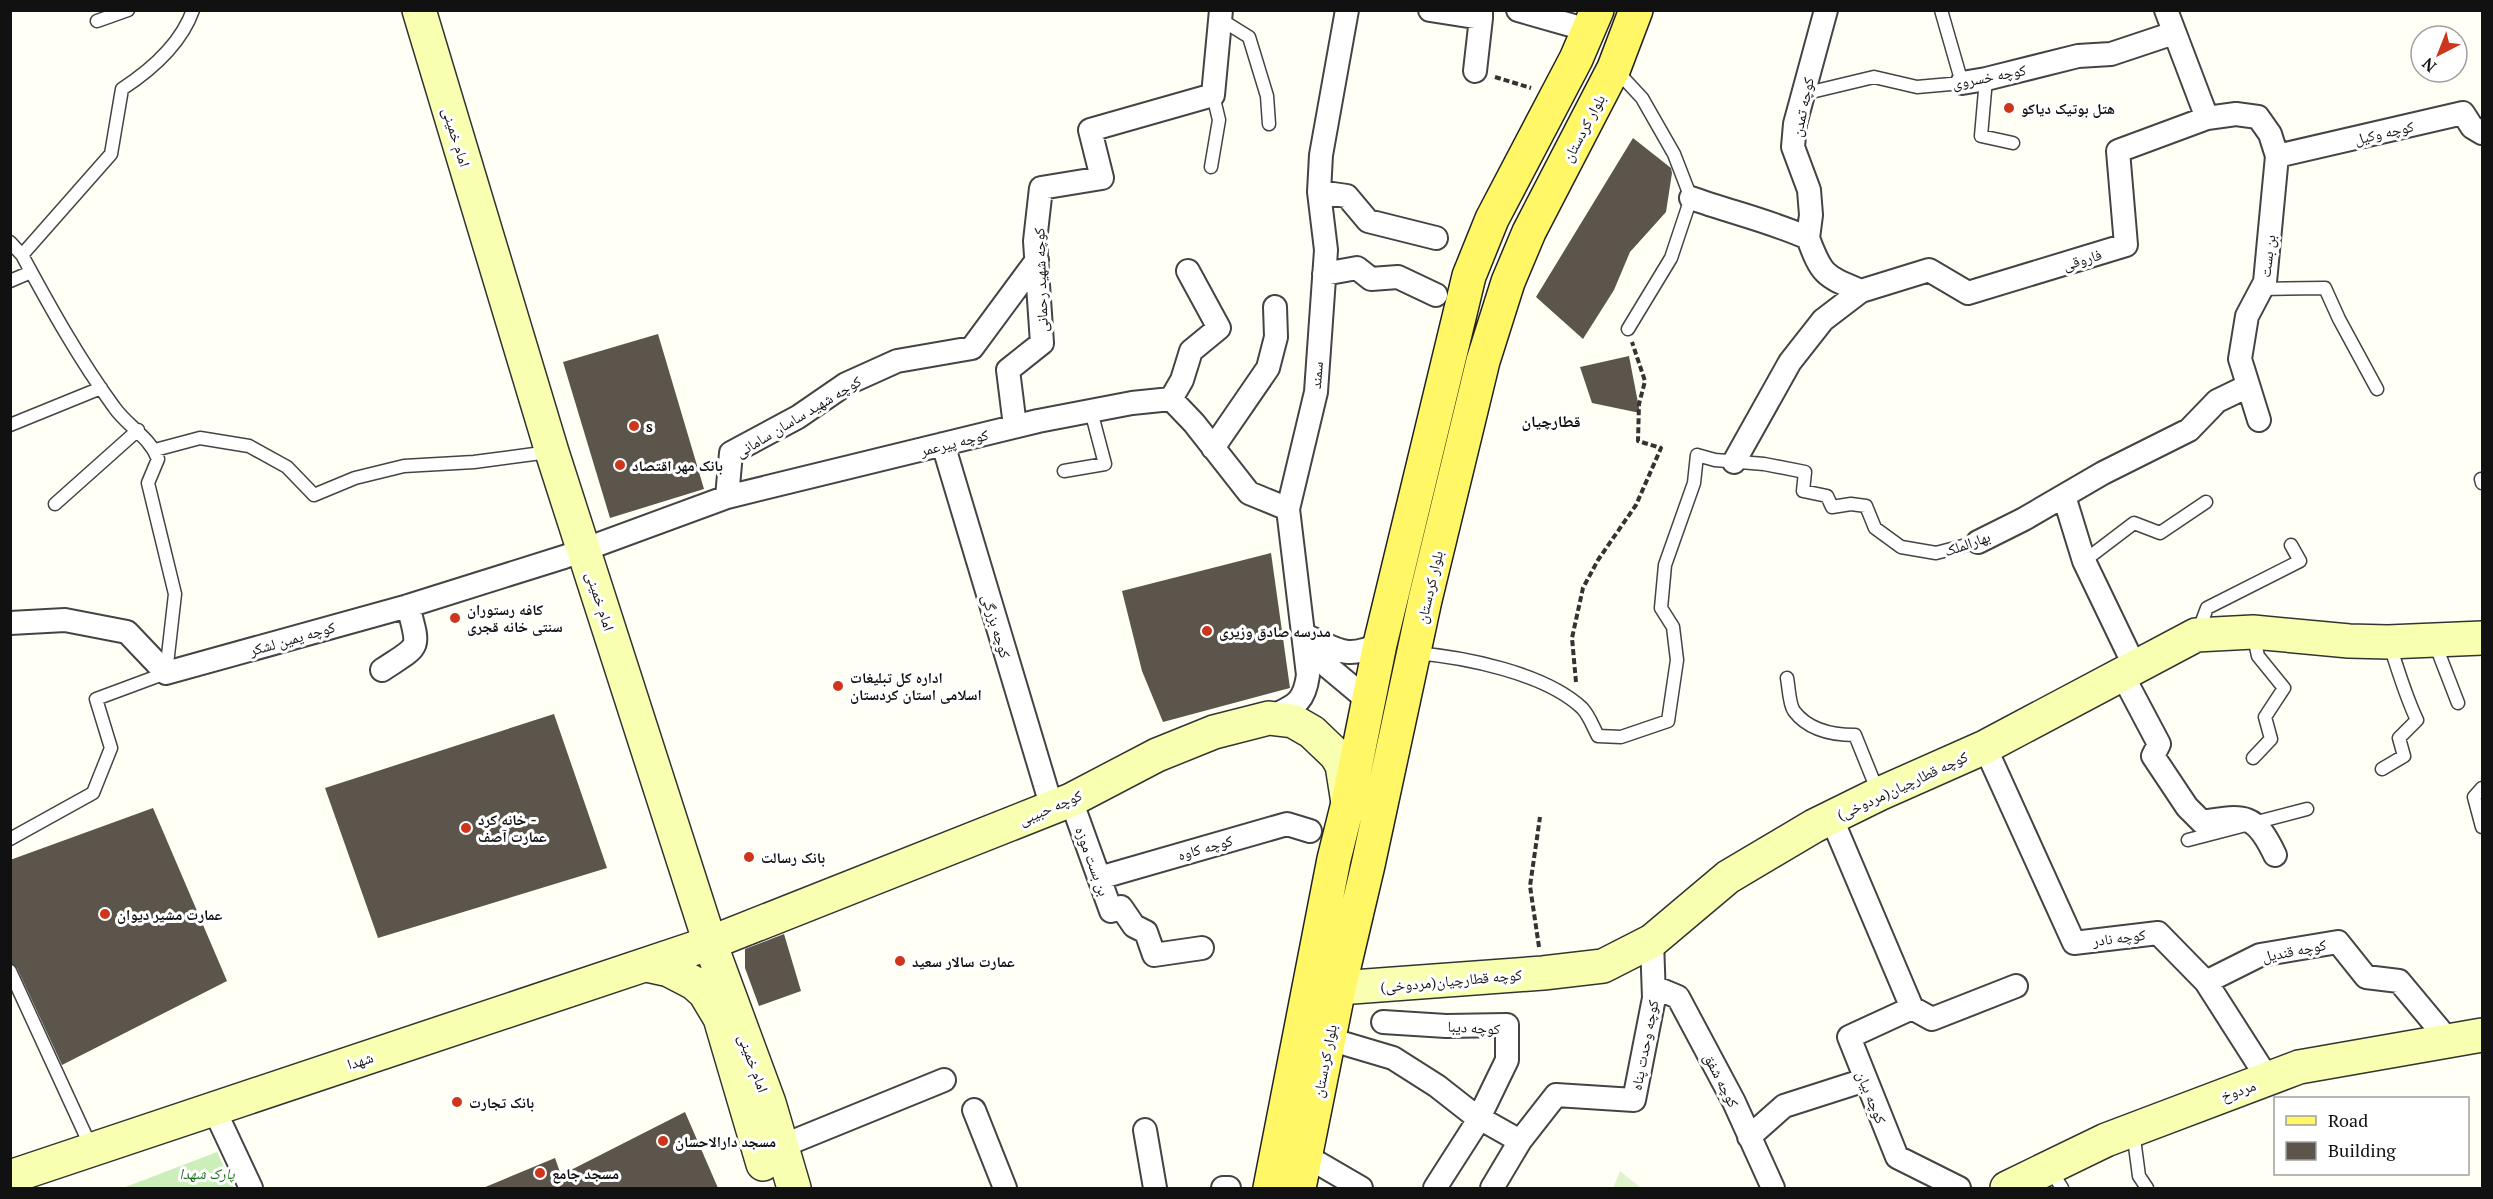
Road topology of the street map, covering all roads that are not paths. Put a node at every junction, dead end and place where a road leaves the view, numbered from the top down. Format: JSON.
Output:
{"nodes":[{"id":1,"x":128,"y":10,"type":"edge"},
{"id":2,"x":193,"y":10,"type":"edge"},
{"id":3,"x":419,"y":10,"type":"edge"},
{"id":4,"x":1347,"y":10,"type":"edge"},
{"id":5,"x":1430,"y":10,"type":"edge"},
{"id":6,"x":1518,"y":10,"type":"edge"},
{"id":7,"x":1636,"y":10,"type":"edge"},
{"id":8,"x":1826,"y":10,"type":"edge"},
{"id":9,"x":1941,"y":10,"type":"edge"},
{"id":10,"x":2166,"y":10,"type":"edge"},
{"id":11,"x":1481,"y":14,"type":"edge"},
{"id":12,"x":1220,"y":15,"type":"edge"},
{"id":13,"x":1592,"y":20,"type":"edge"},
{"id":14,"x":97,"y":21,"type":"dead end"},
{"id":15,"x":2174,"y":33,"type":"junction"},
{"id":16,"x":1614,"y":68,"type":"junction"},
{"id":17,"x":1475,"y":71,"type":"road end"},
{"id":18,"x":1986,"y":79,"type":"junction"},
{"id":19,"x":1962,"y":83,"type":"junction"},
{"id":20,"x":1803,"y":94,"type":"junction"},
{"id":21,"x":1213,"y":95,"type":"junction"},
{"id":22,"x":2207,"y":118,"type":"junction"},
{"id":23,"x":1269,"y":124,"type":"dead end"},
{"id":24,"x":2482,"y":134,"type":"edge"},
{"id":25,"x":2013,"y":143,"type":"dead end"},
{"id":26,"x":2277,"y":156,"type":"junction"},
{"id":27,"x":1211,"y":167,"type":"dead end"},
{"id":28,"x":1319,"y":192,"type":"junction"},
{"id":29,"x":1690,"y":198,"type":"junction"},
{"id":30,"x":1436,"y":238,"type":"dead end"},
{"id":31,"x":1808,"y":238,"type":"junction"},
{"id":32,"x":10,"y":242,"type":"edge"},
{"id":33,"x":22,"y":255,"type":"junction"},
{"id":34,"x":1037,"y":260,"type":"junction"},
{"id":35,"x":1188,"y":271,"type":"dead end"},
{"id":36,"x":32,"y":272,"type":"junction"},
{"id":37,"x":1324,"y":273,"type":"junction"},
{"id":38,"x":10,"y":281,"type":"edge"},
{"id":39,"x":2261,"y":289,"type":"junction"},
{"id":40,"x":1861,"y":291,"type":"junction"},
{"id":41,"x":1436,"y":295,"type":"dead end"},
{"id":42,"x":1275,"y":307,"type":"dead end"},
{"id":43,"x":1628,"y":329,"type":"road end"},
{"id":44,"x":2248,"y":386,"type":"junction"},
{"id":45,"x":101,"y":388,"type":"junction"},
{"id":46,"x":2377,"y":389,"type":"dead end"},
{"id":47,"x":1171,"y":399,"type":"junction"},
{"id":48,"x":1091,"y":411,"type":"junction"},
{"id":49,"x":2259,"y":420,"type":"dead end"},
{"id":50,"x":10,"y":425,"type":"edge"},
{"id":51,"x":1016,"y":426,"type":"junction"},
{"id":52,"x":138,"y":429,"type":"junction"},
{"id":53,"x":943,"y":444,"type":"junction"},
{"id":54,"x":1214,"y":448,"type":"junction"},
{"id":55,"x":155,"y":450,"type":"junction"},
{"id":56,"x":552,"y":452,"type":"junction"},
{"id":57,"x":1734,"y":462,"type":"junction"},
{"id":58,"x":1064,"y":471,"type":"dead end"},
{"id":59,"x":2064,"y":496,"type":"junction"},
{"id":60,"x":727,"y":497,"type":"junction"},
{"id":61,"x":2206,"y":502,"type":"dead end"},
{"id":62,"x":55,"y":504,"type":"dead end"},
{"id":63,"x":1288,"y":509,"type":"junction"},
{"id":64,"x":1978,"y":542,"type":"joint"},
{"id":65,"x":2291,"y":545,"type":"dead end"},
{"id":66,"x":584,"y":550,"type":"junction"},
{"id":67,"x":2084,"y":561,"type":"junction"},
{"id":68,"x":408,"y":606,"type":"junction"},
{"id":69,"x":10,"y":623,"type":"edge"},
{"id":70,"x":2253,"y":632,"type":"junction"},
{"id":71,"x":1302,"y":633,"type":"junction"},
{"id":72,"x":2196,"y":636,"type":"junction"},
{"id":73,"x":2482,"y":638,"type":"edge"},
{"id":74,"x":2433,"y":640,"type":"junction"},
{"id":75,"x":2388,"y":642,"type":"junction"},
{"id":76,"x":1380,"y":644,"type":"junction"},
{"id":77,"x":1413,"y":653,"type":"junction"},
{"id":78,"x":382,"y":670,"type":"dead end"},
{"id":79,"x":2129,"y":672,"type":"junction"},
{"id":80,"x":166,"y":673,"type":"junction"},
{"id":81,"x":1787,"y":678,"type":"dead end"},
{"id":82,"x":1370,"y":702,"type":"junction"},
{"id":83,"x":2458,"y":703,"type":"dead end"},
{"id":84,"x":1269,"y":718,"type":"junction"},
{"id":85,"x":1984,"y":747,"type":"junction"},
{"id":86,"x":2253,"y":758,"type":"dead end"},
{"id":87,"x":2382,"y":770,"type":"dead end"},
{"id":88,"x":2482,"y":788,"type":"edge"},
{"id":89,"x":1879,"y":794,"type":"junction"},
{"id":90,"x":1348,"y":803,"type":"junction"},
{"id":91,"x":1062,"y":804,"type":"junction"},
{"id":92,"x":2307,"y":809,"type":"dead end"},
{"id":93,"x":1831,"y":817,"type":"junction"},
{"id":94,"x":2250,"y":823,"type":"junction"},
{"id":95,"x":2482,"y":827,"type":"edge"},
{"id":96,"x":1310,"y":831,"type":"dead end"},
{"id":97,"x":10,"y":839,"type":"edge"},
{"id":98,"x":2188,"y":840,"type":"dead end"},
{"id":99,"x":2275,"y":855,"type":"dead end"},
{"id":100,"x":1099,"y":878,"type":"junction"},
{"id":101,"x":1652,"y":941,"type":"junction"},
{"id":102,"x":710,"y":943,"type":"junction"},
{"id":103,"x":1202,"y":948,"type":"dead end"},
{"id":104,"x":646,"y":965,"type":"junction"},
{"id":105,"x":10,"y":971,"type":"edge"},
{"id":106,"x":2206,"y":982,"type":"junction"},
{"id":107,"x":1389,"y":985,"type":"junction"},
{"id":108,"x":2016,"y":986,"type":"dead end"},
{"id":109,"x":1654,"y":987,"type":"junction"},
{"id":110,"x":1339,"y":988,"type":"junction"},
{"id":111,"x":1912,"y":1008,"type":"junction"},
{"id":112,"x":1383,"y":1022,"type":"junction"},
{"id":113,"x":2482,"y":1035,"type":"edge"},
{"id":114,"x":1329,"y":1039,"type":"junction"},
{"id":115,"x":2449,"y":1041,"type":"junction"},
{"id":116,"x":1373,"y":1052,"type":"junction"},
{"id":117,"x":2268,"y":1079,"type":"junction"},
{"id":118,"x":944,"y":1080,"type":"dead end"},
{"id":119,"x":1865,"y":1080,"type":"junction"},
{"id":120,"x":214,"y":1109,"type":"junction"},
{"id":121,"x":974,"y":1110,"type":"dead end"},
{"id":122,"x":1479,"y":1117,"type":"junction"},
{"id":123,"x":1145,"y":1130,"type":"dead end"},
{"id":124,"x":2133,"y":1130,"type":"junction"},
{"id":125,"x":1749,"y":1137,"type":"junction"},
{"id":126,"x":1520,"y":1141,"type":"junction"},
{"id":127,"x":782,"y":1146,"type":"junction"},
{"id":128,"x":92,"y":1150,"type":"junction"},
{"id":129,"x":1306,"y":1156,"type":"junction"},
{"id":130,"x":10,"y":1177,"type":"edge"},
{"id":131,"x":2056,"y":1178,"type":"edge"},
{"id":132,"x":251,"y":1188,"type":"edge"},
{"id":133,"x":771,"y":1188,"type":"edge"},
{"id":134,"x":794,"y":1188,"type":"edge"},
{"id":135,"x":1005,"y":1188,"type":"edge"},
{"id":136,"x":1155,"y":1188,"type":"edge"},
{"id":137,"x":1270,"y":1188,"type":"edge"},
{"id":138,"x":1299,"y":1188,"type":"edge"},
{"id":139,"x":1360,"y":1188,"type":"edge"},
{"id":140,"x":1435,"y":1188,"type":"edge"},
{"id":141,"x":1492,"y":1188,"type":"edge"},
{"id":142,"x":1773,"y":1188,"type":"edge"},
{"id":143,"x":1959,"y":1188,"type":"edge"},
{"id":144,"x":2007,"y":1188,"type":"edge"},
{"id":145,"x":2147,"y":1188,"type":"edge"}],
"edges":[{"from":1,"to":14,"type":"lane"},
{"from":2,"to":33,"type":"lane"},
{"from":3,"to":56,"type":"main road","name":"امام خمینی"},
{"from":4,"to":28,"type":"street","name":"سمند"},
{"from":5,"to":11,"type":"street"},
{"from":6,"to":13,"type":"street"},
{"from":7,"to":16,"type":"main road","name":"بلوار کردستان"},
{"from":8,"to":20,"type":"street","name":"کوچه تمدن"},
{"from":9,"to":19,"type":"lane"},
{"from":10,"to":15,"type":"street"},
{"from":11,"to":17,"type":"street"},
{"from":12,"to":21,"type":"street"},
{"from":12,"to":23,"type":"lane"},
{"from":13,"to":76,"type":"main road","name":"بلوار کردستان"},
{"from":15,"to":18,"type":"street","name":"کوچه خسروی"},
{"from":15,"to":22,"type":"street"},
{"from":16,"to":29,"type":"lane"},
{"from":16,"to":77,"type":"main road","name":"بلوار کردستان"},
{"from":18,"to":19,"type":"street","name":"کوچه خسروی"},
{"from":18,"to":25,"type":"lane"},
{"from":19,"to":20,"type":"lane","name":"کوچه خسروی"},
{"from":20,"to":31,"type":"street","name":"کوچه تمدن"},
{"from":21,"to":27,"type":"lane"},
{"from":21,"to":34,"type":"street","name":"کوچه شهید رحمانی"},
{"from":22,"to":26,"type":"street"},
{"from":22,"to":40,"type":"street","name":"فاروقی"},
{"from":24,"to":26,"type":"street","name":"کوچه وکیل"},
{"from":26,"to":39,"type":"street","name":"بن بست"},
{"from":28,"to":30,"type":"street"},
{"from":28,"to":37,"type":"street","name":"سمند"},
{"from":29,"to":31,"type":"street"},
{"from":29,"to":43,"type":"lane"},
{"from":31,"to":40,"type":"street"},
{"from":32,"to":33,"type":"lane"},
{"from":33,"to":36,"type":"lane"},
{"from":34,"to":51,"type":"street","name":"کوچه شهید رحمانی"},
{"from":34,"to":60,"type":"street","name":"کوچه شهید ساسان سامانی"},
{"from":35,"to":47,"type":"street"},
{"from":36,"to":38,"type":"lane"},
{"from":36,"to":45,"type":"lane"},
{"from":37,"to":41,"type":"street"},
{"from":37,"to":63,"type":"street","name":"سمند"},
{"from":39,"to":44,"type":"street","name":"بن بست"},
{"from":39,"to":46,"type":"lane"},
{"from":40,"to":57,"type":"street"},
{"from":42,"to":54,"type":"street"},
{"from":44,"to":49,"type":"street","name":"بن بست"},
{"from":44,"to":59,"type":"street","name":"بهارالملک"},
{"from":45,"to":50,"type":"lane"},
{"from":45,"to":52,"type":"lane"},
{"from":47,"to":48,"type":"street","name":"کوچه پیرعمر"},
{"from":47,"to":54,"type":"street"},
{"from":48,"to":51,"type":"street","name":"کوچه پیرعمر"},
{"from":48,"to":58,"type":"lane"},
{"from":51,"to":53,"type":"street","name":"کوچه پیرعمر"},
{"from":52,"to":55,"type":"lane"},
{"from":52,"to":62,"type":"lane"},
{"from":53,"to":60,"type":"street","name":"کوچه پیرعمر"},
{"from":53,"to":91,"type":"street","name":"کوچه بزرگی"},
{"from":54,"to":63,"type":"street"},
{"from":55,"to":56,"type":"lane"},
{"from":55,"to":80,"type":"lane"},
{"from":56,"to":66,"type":"main road","name":"امام خمینی"},
{"from":57,"to":64,"type":"lane","name":"بهارالملک"},
{"from":57,"to":77,"type":"lane","name":"بهارالملک"},
{"from":59,"to":64,"type":"street","name":"بهارالملک"},
{"from":59,"to":67,"type":"street"},
{"from":60,"to":66,"type":"street","name":"کوچه پیرعمر"},
{"from":61,"to":67,"type":"lane"},
{"from":63,"to":71,"type":"street","name":"سمند"},
{"from":65,"to":72,"type":"lane"},
{"from":66,"to":68,"type":"street","name":"کوچه یمین لشکر"},
{"from":66,"to":102,"type":"main road","name":"امام خمینی"},
{"from":67,"to":79,"type":"street"},
{"from":68,"to":78,"type":"street"},
{"from":68,"to":80,"type":"street","name":"کوچه یمین لشکر"},
{"from":69,"to":80,"type":"street"},
{"from":70,"to":72,"type":"main road","name":"کوچه قطارچیان(مردوخی)"},
{"from":70,"to":75,"type":"main road","name":"کوچه قطارچیان(مردوخی)"},
{"from":70,"to":86,"type":"lane"},
{"from":71,"to":76,"type":"street"},
{"from":71,"to":82,"type":"street"},
{"from":71,"to":84,"type":"street","name":"سمند"},
{"from":72,"to":79,"type":"main road","name":"کوچه قطارچیان(مردوخی)"},
{"from":73,"to":74,"type":"main road","name":"کوچه قطارچیان(مردوخی)"},
{"from":74,"to":75,"type":"main road","name":"کوچه قطارچیان(مردوخی)"},
{"from":74,"to":83,"type":"lane"},
{"from":75,"to":87,"type":"lane"},
{"from":76,"to":82,"type":"main road","name":"بلوار کردستان"},
{"from":77,"to":110,"type":"main road","name":"بلوار کردستان"},
{"from":79,"to":85,"type":"main road","name":"کوچه قطارچیان(مردوخی)"},
{"from":79,"to":94,"type":"street"},
{"from":80,"to":97,"type":"lane"},
{"from":81,"to":89,"type":"lane"},
{"from":82,"to":90,"type":"main road","name":"بلوار کردستان"},
{"from":84,"to":90,"type":"main road","name":"کوچه حبیبی"},
{"from":84,"to":91,"type":"main road","name":"کوچه حبیبی"},
{"from":85,"to":89,"type":"main road","name":"کوچه قطارچیان(مردوخی)"},
{"from":85,"to":106,"type":"street","name":"کوچه نادر"},
{"from":88,"to":95,"type":"lane"},
{"from":89,"to":93,"type":"main road","name":"کوچه قطارچیان(مردوخی)"},
{"from":90,"to":137,"type":"main road","name":"بلوار کردستان"},
{"from":91,"to":100,"type":"street","name":"بن بست موزه"},
{"from":91,"to":102,"type":"main road","name":"کوچه حبیبی"},
{"from":92,"to":94,"type":"lane"},
{"from":93,"to":101,"type":"main road","name":"کوچه قطارچیان(مردوخی)"},
{"from":93,"to":111,"type":"street"},
{"from":94,"to":98,"type":"lane"},
{"from":94,"to":99,"type":"street"},
{"from":96,"to":100,"type":"street","name":"کوچه کاوه"},
{"from":100,"to":103,"type":"street","name":"بن بست موزه"},
{"from":101,"to":107,"type":"main road","name":"کوچه قطارچیان(مردوخی)"},
{"from":101,"to":109,"type":"street","name":"کوچه وحدت پناه"},
{"from":102,"to":104,"type":"main road","name":"شهدا"},
{"from":102,"to":127,"type":"main road","name":"امام خمینی"},
{"from":104,"to":120,"type":"main road","name":"شهدا"},
{"from":104,"to":133,"type":"main road","name":"امام خمینی"},
{"from":105,"to":128,"type":"lane"},
{"from":106,"to":115,"type":"street","name":"کوچه قندیل"},
{"from":106,"to":117,"type":"street","name":"کوچه نادر"},
{"from":107,"to":110,"type":"main road","name":"کوچه قطارچیان(مردوخی)"},
{"from":107,"to":112,"type":"street"},
{"from":108,"to":111,"type":"street"},
{"from":109,"to":125,"type":"street","name":"کوچه شفق"},
{"from":109,"to":126,"type":"street","name":"کوچه وحدت پناه"},
{"from":110,"to":114,"type":"main road","name":"بلوار کردستان"},
{"from":111,"to":119,"type":"street","name":"کوچه بیان"},
{"from":112,"to":116,"type":"street"},
{"from":112,"to":122,"type":"street","name":"کوچه دیبا"},
{"from":113,"to":115,"type":"main road","name":"مردوخ"},
{"from":114,"to":116,"type":"street"},
{"from":114,"to":129,"type":"main road","name":"بلوار کردستان"},
{"from":115,"to":117,"type":"main road","name":"مردوخ"},
{"from":116,"to":122,"type":"street"},
{"from":117,"to":124,"type":"main road","name":"مردوخ"},
{"from":118,"to":127,"type":"street"},
{"from":119,"to":125,"type":"street"},
{"from":119,"to":143,"type":"street","name":"کوچه بیان"},
{"from":120,"to":128,"type":"main road","name":"شهدا"},
{"from":120,"to":132,"type":"street"},
{"from":121,"to":135,"type":"street"},
{"from":122,"to":126,"type":"street"},
{"from":122,"to":140,"type":"street"},
{"from":123,"to":136,"type":"street"},
{"from":124,"to":131,"type":"main road","name":"مردوخ"},
{"from":124,"to":145,"type":"lane"},
{"from":125,"to":142,"type":"street","name":"کوچه شفق"},
{"from":126,"to":141,"type":"street","name":"کوچه وحدت پناه"},
{"from":127,"to":134,"type":"main road","name":"امام خمینی"},
{"from":128,"to":130,"type":"main road","name":"شهدا"},
{"from":129,"to":138,"type":"main road","name":"بلوار کردستان"},
{"from":129,"to":139,"type":"street"},
{"from":131,"to":144,"type":"main road","name":"مردوخ"}]}
